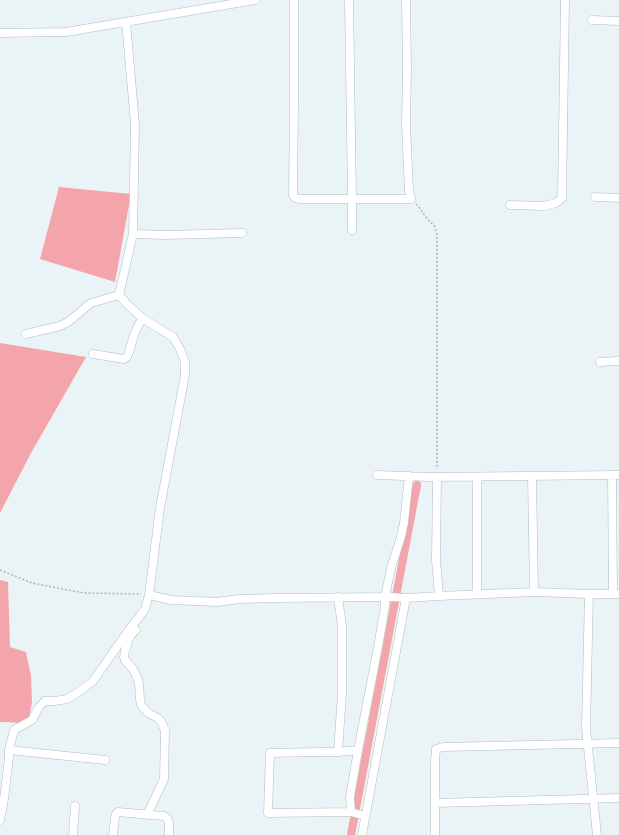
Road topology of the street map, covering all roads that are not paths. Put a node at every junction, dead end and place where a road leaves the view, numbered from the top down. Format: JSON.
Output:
{"nodes":[{"id":1,"x":255,"y":0,"type":"edge"},
{"id":2,"x":294,"y":0,"type":"edge"},
{"id":3,"x":349,"y":0,"type":"edge"},
{"id":4,"x":406,"y":0,"type":"edge"},
{"id":5,"x":565,"y":0,"type":"edge"},
{"id":6,"x":592,"y":20,"type":"dead end"},
{"id":7,"x":619,"y":21,"type":"edge"},
{"id":8,"x":126,"y":22,"type":"junction"},
{"id":9,"x":0,"y":34,"type":"edge"},
{"id":10,"x":595,"y":197,"type":"dead end"},
{"id":11,"x":619,"y":198,"type":"edge"},
{"id":12,"x":352,"y":199,"type":"junction"},
{"id":13,"x":510,"y":205,"type":"dead end"},
{"id":14,"x":352,"y":230,"type":"dead end"},
{"id":15,"x":242,"y":233,"type":"dead end"},
{"id":16,"x":133,"y":234,"type":"junction"},
{"id":17,"x":119,"y":295,"type":"junction"},
{"id":18,"x":142,"y":318,"type":"junction"},
{"id":19,"x":26,"y":334,"type":"dead end"},
{"id":20,"x":93,"y":354,"type":"dead end"},
{"id":21,"x":619,"y":361,"type":"edge"},
{"id":22,"x":600,"y":362,"type":"dead end"},
{"id":23,"x":377,"y":475,"type":"dead end"},
{"id":24,"x":615,"y":475,"type":"edge"},
{"id":25,"x":409,"y":476,"type":"junction"},
{"id":26,"x":532,"y":476,"type":"junction"},
{"id":27,"x":437,"y":477,"type":"junction"},
{"id":28,"x":477,"y":477,"type":"junction"},
{"id":29,"x":534,"y":592,"type":"junction"},
{"id":30,"x":477,"y":594,"type":"junction"},
{"id":31,"x":589,"y":594,"type":"junction"},
{"id":32,"x":616,"y":594,"type":"edge"},
{"id":33,"x":149,"y":595,"type":"junction"},
{"id":34,"x":439,"y":596,"type":"junction"},
{"id":35,"x":390,"y":597,"type":"junction"},
{"id":36,"x":338,"y":598,"type":"junction"},
{"id":37,"x":406,"y":598,"type":"junction"},
{"id":38,"x":145,"y":610,"type":"junction"},
{"id":39,"x":619,"y":743,"type":"edge"},
{"id":40,"x":588,"y":744,"type":"junction"},
{"id":41,"x":358,"y":750,"type":"junction"},
{"id":42,"x":338,"y":752,"type":"junction"},
{"id":43,"x":9,"y":754,"type":"junction"},
{"id":44,"x":0,"y":756,"type":"edge"},
{"id":45,"x":105,"y":760,"type":"dead end"},
{"id":46,"x":2,"y":798,"type":"edge"},
{"id":47,"x":619,"y":798,"type":"edge"},
{"id":48,"x":594,"y":799,"type":"junction"},
{"id":49,"x":435,"y":803,"type":"junction"},
{"id":50,"x":75,"y":806,"type":"dead end"},
{"id":51,"x":350,"y":812,"type":"junction"},
{"id":52,"x":147,"y":815,"type":"junction"},
{"id":53,"x":365,"y":816,"type":"junction"},
{"id":54,"x":0,"y":820,"type":"edge"},
{"id":55,"x":73,"y":835,"type":"edge"},
{"id":56,"x":113,"y":835,"type":"edge"},
{"id":57,"x":169,"y":835,"type":"edge"},
{"id":58,"x":362,"y":835,"type":"edge"},
{"id":59,"x":435,"y":835,"type":"edge"},
{"id":60,"x":597,"y":835,"type":"edge"}],
"edges":[{"from":1,"to":8,"type":"street"},
{"from":2,"to":12,"type":"street"},
{"from":3,"to":12,"type":"street"},
{"from":4,"to":12,"type":"street"},
{"from":5,"to":13,"type":"street"},
{"from":6,"to":7,"type":"street"},
{"from":8,"to":9,"type":"street"},
{"from":8,"to":16,"type":"street"},
{"from":10,"to":11,"type":"street"},
{"from":12,"to":14,"type":"street"},
{"from":15,"to":16,"type":"street"},
{"from":16,"to":17,"type":"street"},
{"from":17,"to":18,"type":"street"},
{"from":17,"to":19,"type":"street"},
{"from":18,"to":20,"type":"street"},
{"from":18,"to":33,"type":"street"},
{"from":21,"to":22,"type":"street"},
{"from":23,"to":25,"type":"street"},
{"from":24,"to":26,"type":"street"},
{"from":24,"to":32,"type":"street"},
{"from":25,"to":27,"type":"street"},
{"from":25,"to":35,"type":"street"},
{"from":26,"to":28,"type":"street"},
{"from":26,"to":29,"type":"street"},
{"from":27,"to":28,"type":"street"},
{"from":27,"to":34,"type":"street"},
{"from":28,"to":30,"type":"street"},
{"from":29,"to":30,"type":"street"},
{"from":29,"to":31,"type":"street"},
{"from":30,"to":34,"type":"street"},
{"from":31,"to":32,"type":"street"},
{"from":31,"to":40,"type":"street"},
{"from":33,"to":36,"type":"street"},
{"from":33,"to":38,"type":"street"},
{"from":34,"to":37,"type":"street"},
{"from":35,"to":36,"type":"street"},
{"from":35,"to":37,"type":"street"},
{"from":35,"to":41,"type":"street"},
{"from":36,"to":42,"type":"street"},
{"from":37,"to":53,"type":"street"},
{"from":38,"to":43,"type":"street"},
{"from":38,"to":52,"type":"street"},
{"from":39,"to":40,"type":"street"},
{"from":40,"to":48,"type":"street"},
{"from":40,"to":49,"type":"street"},
{"from":41,"to":42,"type":"street"},
{"from":41,"to":51,"type":"street"},
{"from":42,"to":51,"type":"street"},
{"from":43,"to":44,"type":"street"},
{"from":43,"to":45,"type":"street"},
{"from":43,"to":46,"type":"street"},
{"from":46,"to":54,"type":"street"},
{"from":47,"to":48,"type":"street"},
{"from":48,"to":49,"type":"street"},
{"from":48,"to":60,"type":"street"},
{"from":49,"to":59,"type":"street"},
{"from":50,"to":55,"type":"street"},
{"from":51,"to":53,"type":"street"},
{"from":52,"to":56,"type":"street"},
{"from":52,"to":57,"type":"street"},
{"from":53,"to":58,"type":"street"}]}
